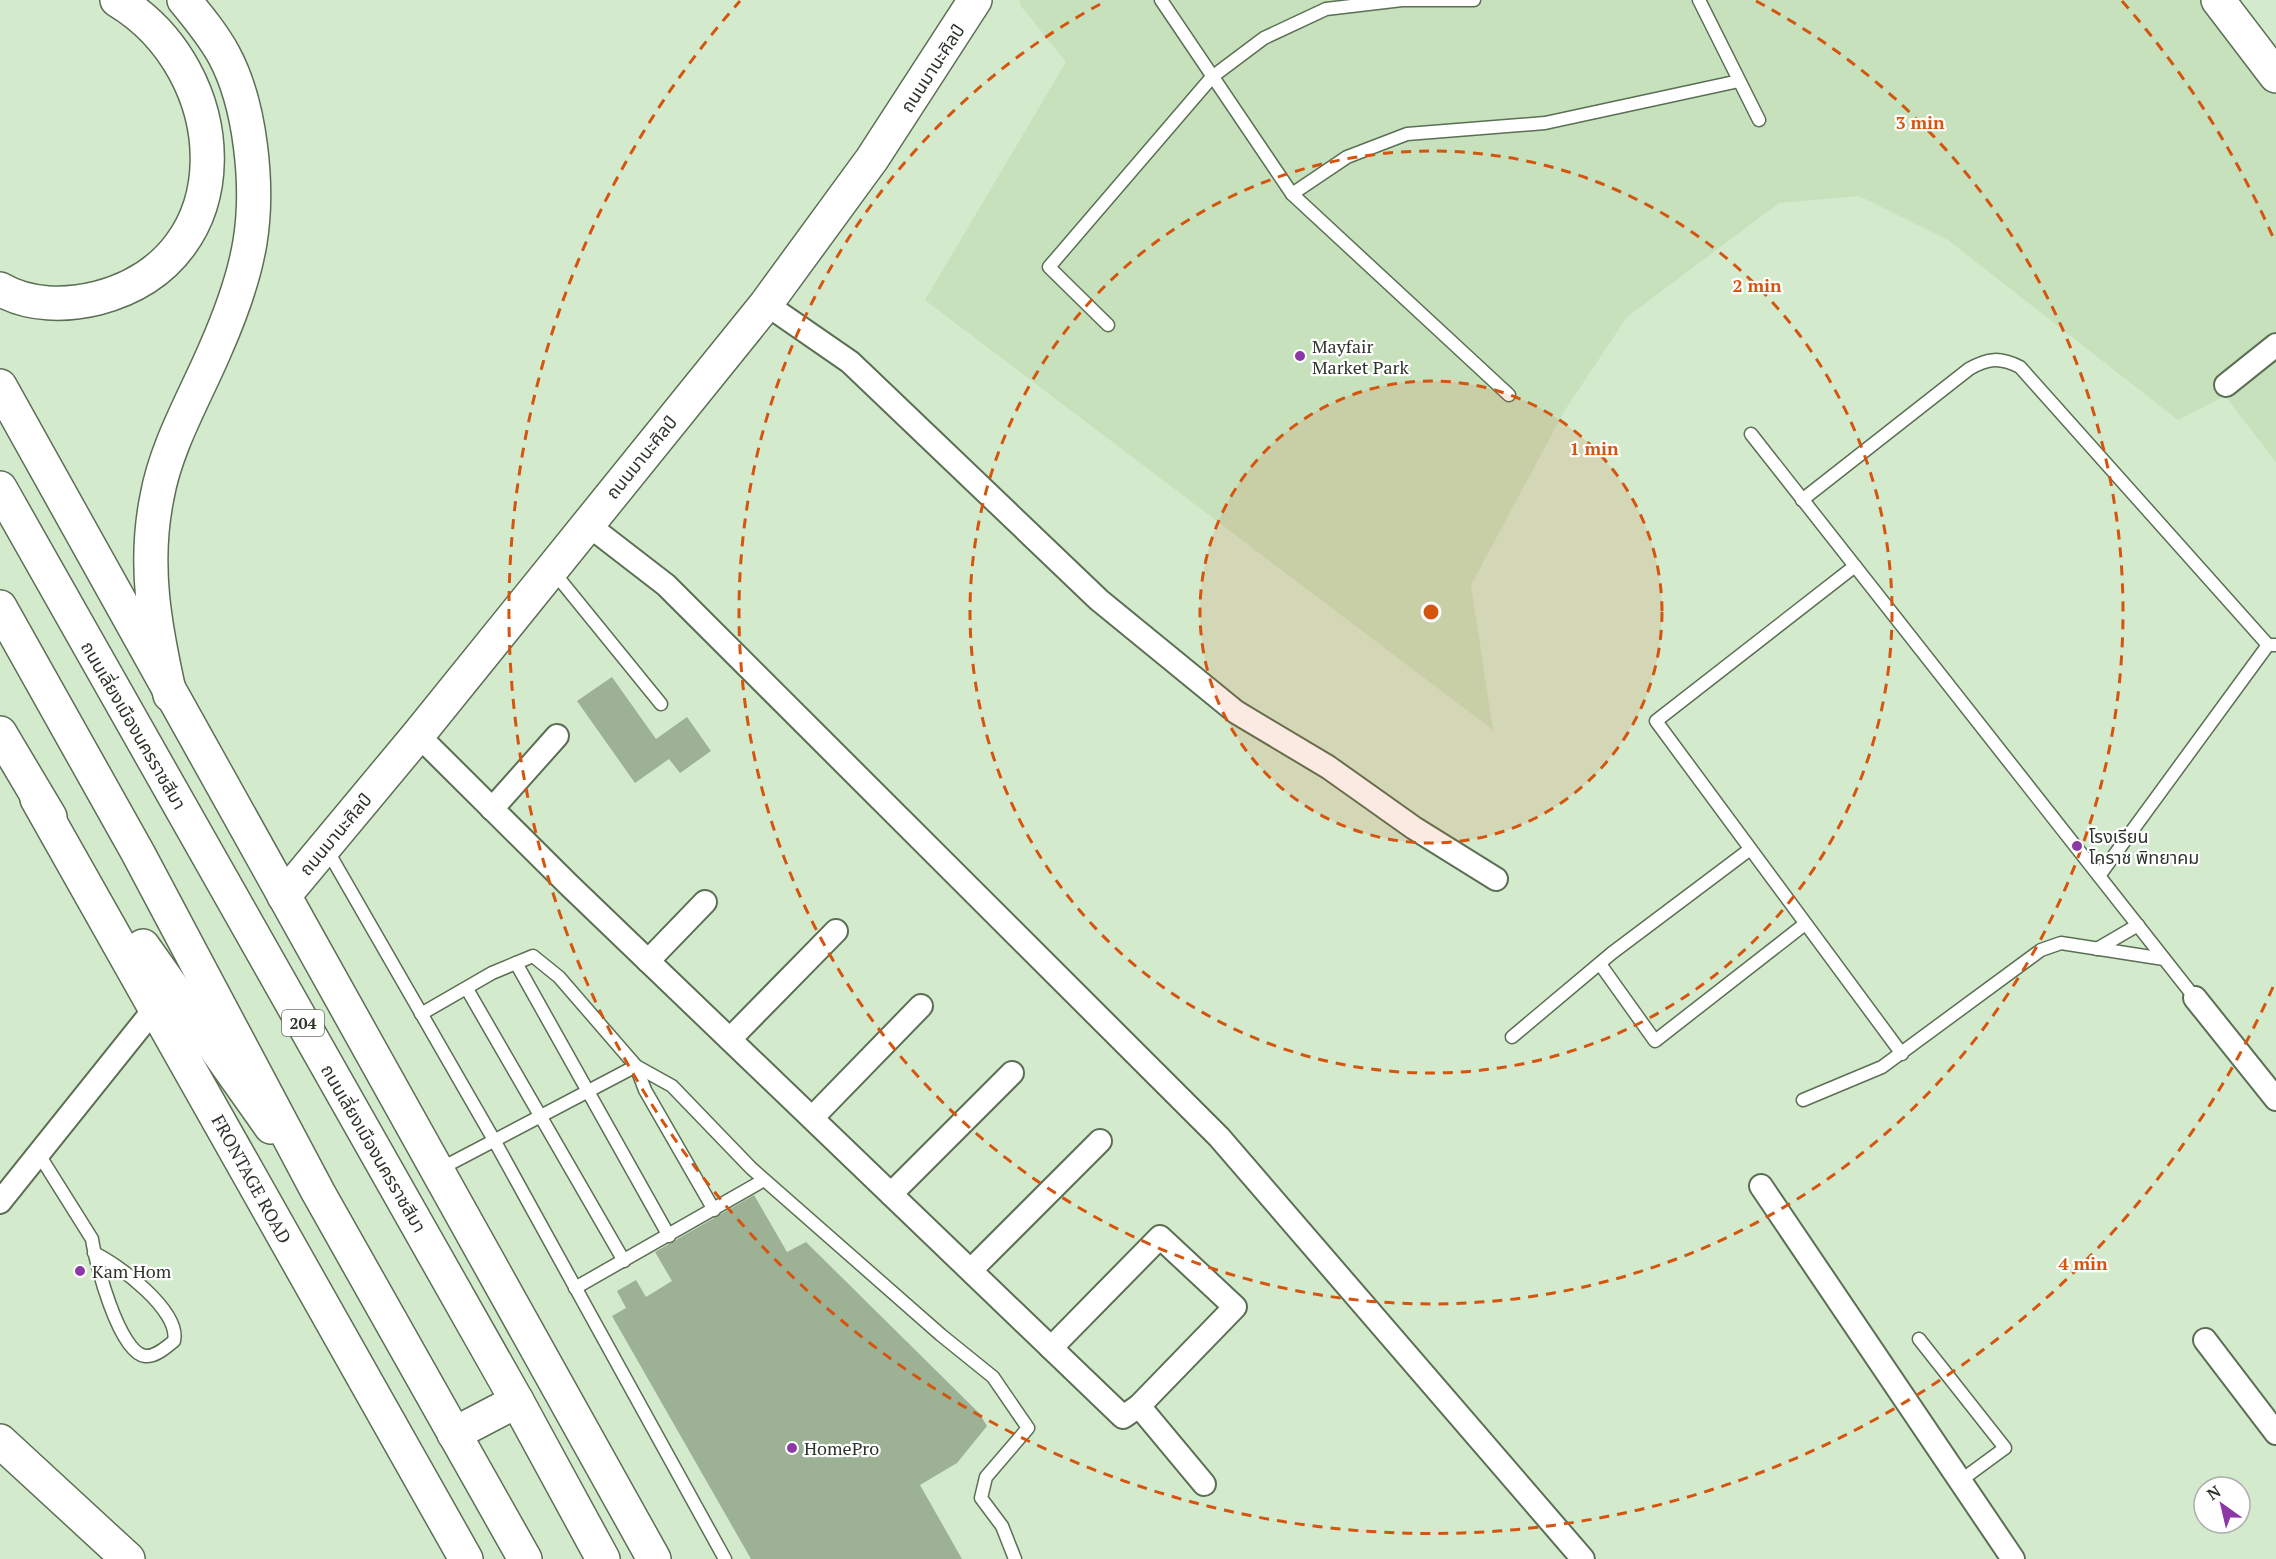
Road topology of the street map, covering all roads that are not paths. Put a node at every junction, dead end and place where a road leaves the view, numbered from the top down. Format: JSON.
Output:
{"nodes":[{"id":1,"x":117,"y":0,"type":"edge"},
{"id":2,"x":184,"y":0,"type":"edge"},
{"id":3,"x":975,"y":0,"type":"edge"},
{"id":4,"x":1161,"y":0,"type":"edge"},
{"id":5,"x":1474,"y":0,"type":"edge"},
{"id":6,"x":1699,"y":0,"type":"edge"},
{"id":7,"x":2218,"y":0,"type":"edge"},
{"id":8,"x":2276,"y":76,"type":"edge"},
{"id":9,"x":1212,"y":77,"type":"junction"},
{"id":10,"x":1739,"y":81,"type":"junction"},
{"id":11,"x":1759,"y":120,"type":"dead end"},
{"id":12,"x":1292,"y":194,"type":"junction"},
{"id":13,"x":0,"y":289,"type":"edge"},
{"id":14,"x":766,"y":304,"type":"junction"},
{"id":15,"x":1108,"y":325,"type":"dead end"},
{"id":16,"x":2276,"y":345,"type":"edge"},
{"id":17,"x":2226,"y":385,"type":"dead end"},
{"id":18,"x":0,"y":386,"type":"edge"},
{"id":19,"x":1509,"y":395,"type":"dead end"},
{"id":20,"x":1751,"y":434,"type":"dead end"},
{"id":21,"x":0,"y":488,"type":"edge"},
{"id":22,"x":1802,"y":500,"type":"junction"},
{"id":23,"x":587,"y":524,"type":"junction"},
{"id":24,"x":1855,"y":566,"type":"junction"},
{"id":25,"x":551,"y":569,"type":"junction"},
{"id":26,"x":0,"y":607,"type":"edge"},
{"id":27,"x":2272,"y":645,"type":"edge"},
{"id":28,"x":171,"y":695,"type":"junction"},
{"id":29,"x":661,"y":704,"type":"dead end"},
{"id":30,"x":0,"y":733,"type":"edge"},
{"id":31,"x":418,"y":735,"type":"junction"},
{"id":32,"x":557,"y":736,"type":"dead end"},
{"id":33,"x":38,"y":800,"type":"junction"},
{"id":34,"x":492,"y":809,"type":"junction"},
{"id":35,"x":325,"y":847,"type":"junction"},
{"id":36,"x":1749,"y":850,"type":"junction"},
{"id":37,"x":2099,"y":876,"type":"junction"},
{"id":38,"x":1496,"y":879,"type":"dead end"},
{"id":39,"x":284,"y":896,"type":"junction"},
{"id":40,"x":705,"y":902,"type":"dead end"},
{"id":41,"x":1805,"y":924,"type":"junction"},
{"id":42,"x":2138,"y":925,"type":"junction"},
{"id":43,"x":836,"y":931,"type":"dead end"},
{"id":44,"x":2097,"y":949,"type":"junction"},
{"id":45,"x":2164,"y":959,"type":"junction"},
{"id":46,"x":648,"y":961,"type":"junction"},
{"id":47,"x":516,"y":963,"type":"junction"},
{"id":48,"x":1600,"y":964,"type":"junction"},
{"id":49,"x":467,"y":989,"type":"junction"},
{"id":50,"x":2195,"y":998,"type":"joint"},
{"id":51,"x":921,"y":1006,"type":"dead end"},
{"id":52,"x":156,"y":1007,"type":"junction"},
{"id":53,"x":421,"y":1014,"type":"junction"},
{"id":54,"x":1512,"y":1037,"type":"dead end"},
{"id":55,"x":730,"y":1039,"type":"junction"},
{"id":56,"x":1902,"y":1054,"type":"junction"},
{"id":57,"x":636,"y":1066,"type":"junction"},
{"id":58,"x":1012,"y":1072,"type":"dead end"},
{"id":59,"x":589,"y":1089,"type":"junction"},
{"id":60,"x":1803,"y":1100,"type":"dead end"},
{"id":61,"x":2276,"y":1100,"type":"edge"},
{"id":62,"x":541,"y":1115,"type":"junction"},
{"id":63,"x":812,"y":1118,"type":"junction"},
{"id":64,"x":494,"y":1140,"type":"junction"},
{"id":65,"x":1100,"y":1141,"type":"dead end"},
{"id":66,"x":38,"y":1153,"type":"junction"},
{"id":67,"x":438,"y":1170,"type":"junction"},
{"id":68,"x":764,"y":1180,"type":"junction"},
{"id":69,"x":1761,"y":1185,"type":"dead end"},
{"id":70,"x":318,"y":1192,"type":"junction"},
{"id":71,"x":891,"y":1194,"type":"junction"},
{"id":72,"x":0,"y":1202,"type":"edge"},
{"id":73,"x":714,"y":1210,"type":"junction"},
{"id":74,"x":669,"y":1236,"type":"junction"},
{"id":75,"x":94,"y":1253,"type":"junction"},
{"id":76,"x":624,"y":1261,"type":"junction"},
{"id":77,"x":971,"y":1270,"type":"junction"},
{"id":78,"x":575,"y":1288,"type":"junction"},
{"id":79,"x":1919,"y":1339,"type":"dead end"},
{"id":80,"x":2205,"y":1340,"type":"dead end"},
{"id":81,"x":1051,"y":1348,"type":"junction"},
{"id":82,"x":517,"y":1401,"type":"junction"},
{"id":83,"x":1139,"y":1406,"type":"junction"},
{"id":84,"x":2276,"y":1433,"type":"edge"},
{"id":85,"x":454,"y":1434,"type":"junction"},
{"id":86,"x":0,"y":1441,"type":"edge"},
{"id":87,"x":1960,"y":1481,"type":"junction"},
{"id":88,"x":1204,"y":1484,"type":"dead end"},
{"id":89,"x":128,"y":1559,"type":"edge"},
{"id":90,"x":465,"y":1559,"type":"edge"},
{"id":91,"x":525,"y":1559,"type":"edge"},
{"id":92,"x":603,"y":1559,"type":"edge"},
{"id":93,"x":654,"y":1559,"type":"edge"},
{"id":94,"x":725,"y":1559,"type":"edge"},
{"id":95,"x":1015,"y":1559,"type":"edge"},
{"id":96,"x":1583,"y":1559,"type":"edge"},
{"id":97,"x":2013,"y":1559,"type":"edge"}],
"edges":[{"from":1,"to":13,"type":"main road"},
{"from":2,"to":28,"type":"main road"},
{"from":3,"to":14,"type":"main road","name":"ถนนมานะศิลป์"},
{"from":4,"to":9,"type":"lane"},
{"from":5,"to":9,"type":"lane"},
{"from":6,"to":10,"type":"lane"},
{"from":7,"to":8,"type":"main road"},
{"from":9,"to":12,"type":"lane"},
{"from":9,"to":15,"type":"lane"},
{"from":10,"to":11,"type":"lane"},
{"from":10,"to":12,"type":"lane"},
{"from":12,"to":19,"type":"lane"},
{"from":14,"to":23,"type":"main road","name":"ถนนมานะศิลป์"},
{"from":14,"to":38,"type":"street"},
{"from":16,"to":17,"type":"street"},
{"from":18,"to":28,"type":"main road"},
{"from":20,"to":22,"type":"lane"},
{"from":21,"to":82,"type":"main road","name":"ถนนเลี่ยงเมืองนครราชสีมา","number":"204"},
{"from":22,"to":24,"type":"lane"},
{"from":22,"to":27,"type":"lane"},
{"from":23,"to":25,"type":"main road","name":"ถนนมานะศิลป์"},
{"from":23,"to":96,"type":"street"},
{"from":24,"to":36,"type":"lane"},
{"from":24,"to":37,"type":"lane"},
{"from":25,"to":29,"type":"lane"},
{"from":25,"to":31,"type":"main road","name":"ถนนมานะศิลป์"},
{"from":26,"to":70,"type":"main road"},
{"from":27,"to":37,"type":"lane"},
{"from":28,"to":39,"type":"main road"},
{"from":30,"to":33,"type":"main road"},
{"from":31,"to":34,"type":"street"},
{"from":31,"to":35,"type":"main road","name":"ถนนมานะศิลป์"},
{"from":32,"to":34,"type":"street"},
{"from":33,"to":52,"type":"main road","name":"FRONTAGE ROAD"},
{"from":33,"to":70,"type":"main road"},
{"from":34,"to":46,"type":"street"},
{"from":35,"to":39,"type":"main road","name":"ถนนมานะศิลป์"},
{"from":35,"to":53,"type":"lane"},
{"from":36,"to":41,"type":"lane"},
{"from":36,"to":48,"type":"lane"},
{"from":37,"to":42,"type":"lane"},
{"from":39,"to":67,"type":"main road"},
{"from":40,"to":46,"type":"street"},
{"from":41,"to":48,"type":"lane"},
{"from":41,"to":56,"type":"lane"},
{"from":42,"to":44,"type":"lane"},
{"from":42,"to":45,"type":"lane"},
{"from":43,"to":55,"type":"street"},
{"from":44,"to":45,"type":"lane"},
{"from":44,"to":56,"type":"lane"},
{"from":45,"to":50,"type":"lane"},
{"from":46,"to":55,"type":"street"},
{"from":47,"to":49,"type":"lane"},
{"from":47,"to":57,"type":"lane"},
{"from":47,"to":59,"type":"lane"},
{"from":48,"to":54,"type":"lane"},
{"from":49,"to":53,"type":"lane"},
{"from":49,"to":62,"type":"lane"},
{"from":50,"to":61,"type":"street"},
{"from":51,"to":63,"type":"street"},
{"from":52,"to":66,"type":"street"},
{"from":52,"to":90,"type":"main road","name":"FRONTAGE ROAD"},
{"from":53,"to":64,"type":"lane"},
{"from":55,"to":63,"type":"street"},
{"from":56,"to":60,"type":"lane"},
{"from":57,"to":59,"type":"lane"},
{"from":57,"to":68,"type":"lane"},
{"from":57,"to":73,"type":"lane"},
{"from":58,"to":71,"type":"street"},
{"from":59,"to":62,"type":"lane"},
{"from":59,"to":74,"type":"lane"},
{"from":62,"to":64,"type":"lane"},
{"from":62,"to":76,"type":"lane"},
{"from":63,"to":71,"type":"street"},
{"from":64,"to":67,"type":"lane"},
{"from":64,"to":78,"type":"lane"},
{"from":65,"to":77,"type":"street"},
{"from":66,"to":72,"type":"street"},
{"from":66,"to":75,"type":"lane"},
{"from":67,"to":93,"type":"main road"},
{"from":68,"to":73,"type":"lane"},
{"from":68,"to":95,"type":"lane"},
{"from":69,"to":87,"type":"street"},
{"from":70,"to":85,"type":"main road"},
{"from":71,"to":77,"type":"street"},
{"from":73,"to":74,"type":"lane"},
{"from":74,"to":76,"type":"lane"},
{"from":75,"to":75,"type":"lane"},
{"from":76,"to":78,"type":"lane"},
{"from":77,"to":81,"type":"street"},
{"from":78,"to":94,"type":"lane"},
{"from":79,"to":87,"type":"lane"},
{"from":80,"to":84,"type":"street"},
{"from":81,"to":83,"type":"street"},
{"from":81,"to":83,"type":"street"},
{"from":82,"to":85,"type":"main road"},
{"from":82,"to":92,"type":"main road","name":"ถนนเลี่ยงเมืองนครราชสีมา","number":"204"},
{"from":83,"to":88,"type":"street"},
{"from":85,"to":91,"type":"main road"},
{"from":86,"to":89,"type":"main road"},
{"from":87,"to":97,"type":"street"}]}
